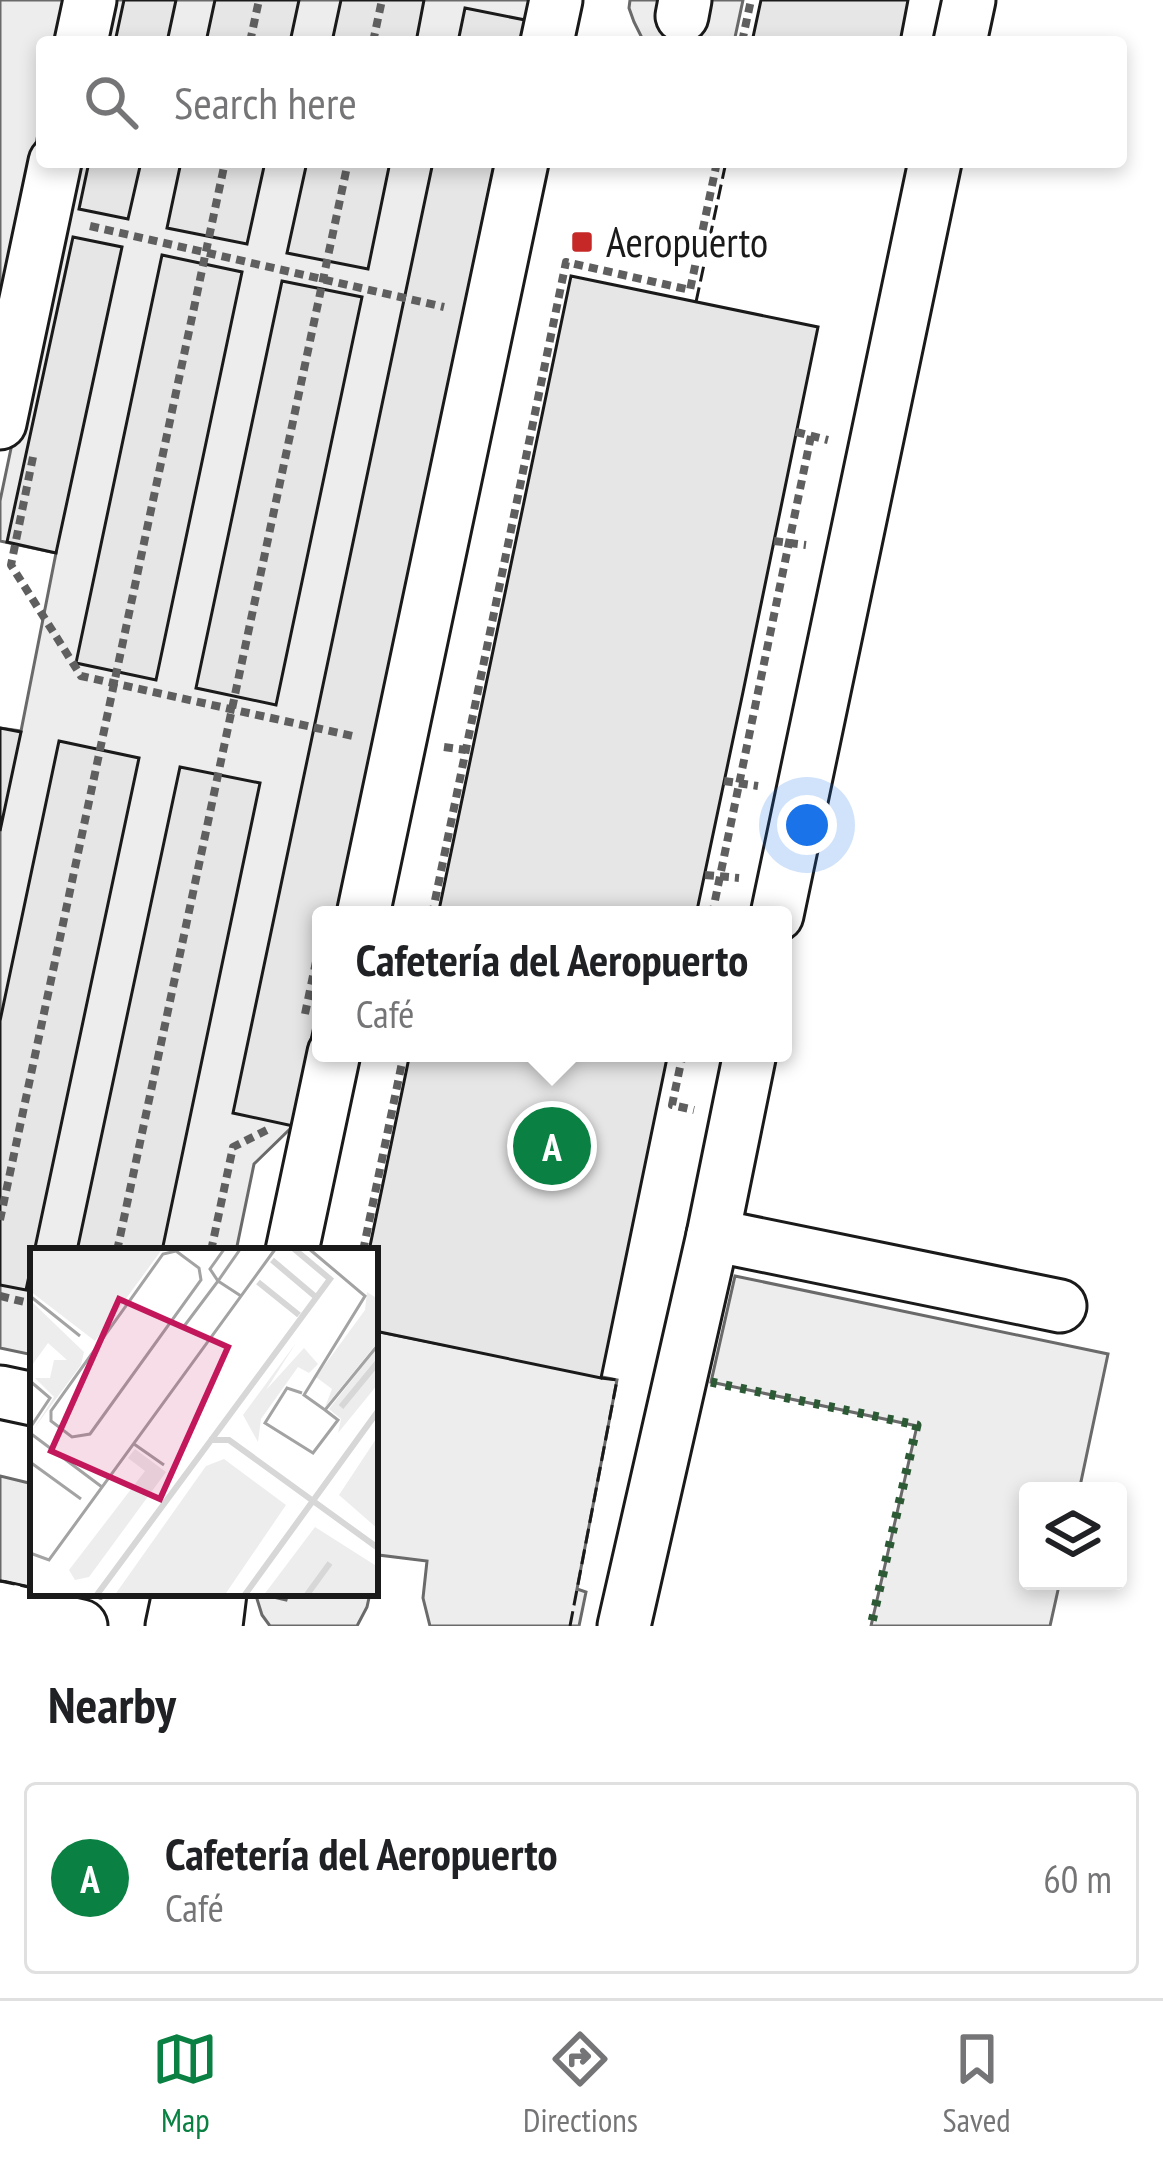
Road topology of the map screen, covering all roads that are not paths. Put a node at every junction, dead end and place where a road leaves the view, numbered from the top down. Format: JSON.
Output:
{"nodes":[{"id":1,"x":90,"y":0,"type":"edge"},
{"id":2,"x":556,"y":0,"type":"edge"},
{"id":3,"x":969,"y":0,"type":"edge"},
{"id":4,"x":82,"y":36,"type":"edge"},
{"id":5,"x":549,"y":36,"type":"edge"},
{"id":6,"x":961,"y":36,"type":"edge"},
{"id":7,"x":55,"y":168,"type":"edge"},
{"id":8,"x":521,"y":168,"type":"edge"},
{"id":9,"x":934,"y":168,"type":"edge"},
{"id":10,"x":17,"y":440,"type":"edge"},
{"id":11,"x":365,"y":906,"type":"edge"},
{"id":12,"x":779,"y":906,"type":"edge"},
{"id":13,"x":316,"y":1062,"type":"edge"},
{"id":14,"x":747,"y":1062,"type":"edge"},
{"id":15,"x":712,"y":1235,"type":"junction"},
{"id":16,"x":292,"y":1248,"type":"edge"},
{"id":17,"x":1060,"y":1306,"type":"dead end"},
{"id":18,"x":0,"y":1392,"type":"edge"},
{"id":19,"x":30,"y":1398,"type":"edge"},
{"id":20,"x":178,"y":1596,"type":"edge"},
{"id":21,"x":220,"y":1596,"type":"edge"},
{"id":22,"x":0,"y":1608,"type":"edge"},
{"id":23,"x":80,"y":1626,"type":"edge"},
{"id":24,"x":172,"y":1626,"type":"edge"},
{"id":25,"x":215,"y":1626,"type":"edge"},
{"id":26,"x":624,"y":1626,"type":"edge"}],
"edges":[{"from":1,"to":4,"type":"street"},
{"from":2,"to":5,"type":"street"},
{"from":3,"to":6,"type":"street"},
{"from":7,"to":10,"type":"street"},
{"from":8,"to":11,"type":"street"},
{"from":9,"to":12,"type":"street"},
{"from":13,"to":16,"type":"street"},
{"from":14,"to":15,"type":"street"},
{"from":15,"to":17,"type":"street"},
{"from":15,"to":26,"type":"street"},
{"from":18,"to":19,"type":"street"},
{"from":20,"to":24,"type":"street"},
{"from":21,"to":25,"type":"street"},
{"from":22,"to":23,"type":"street"}]}
